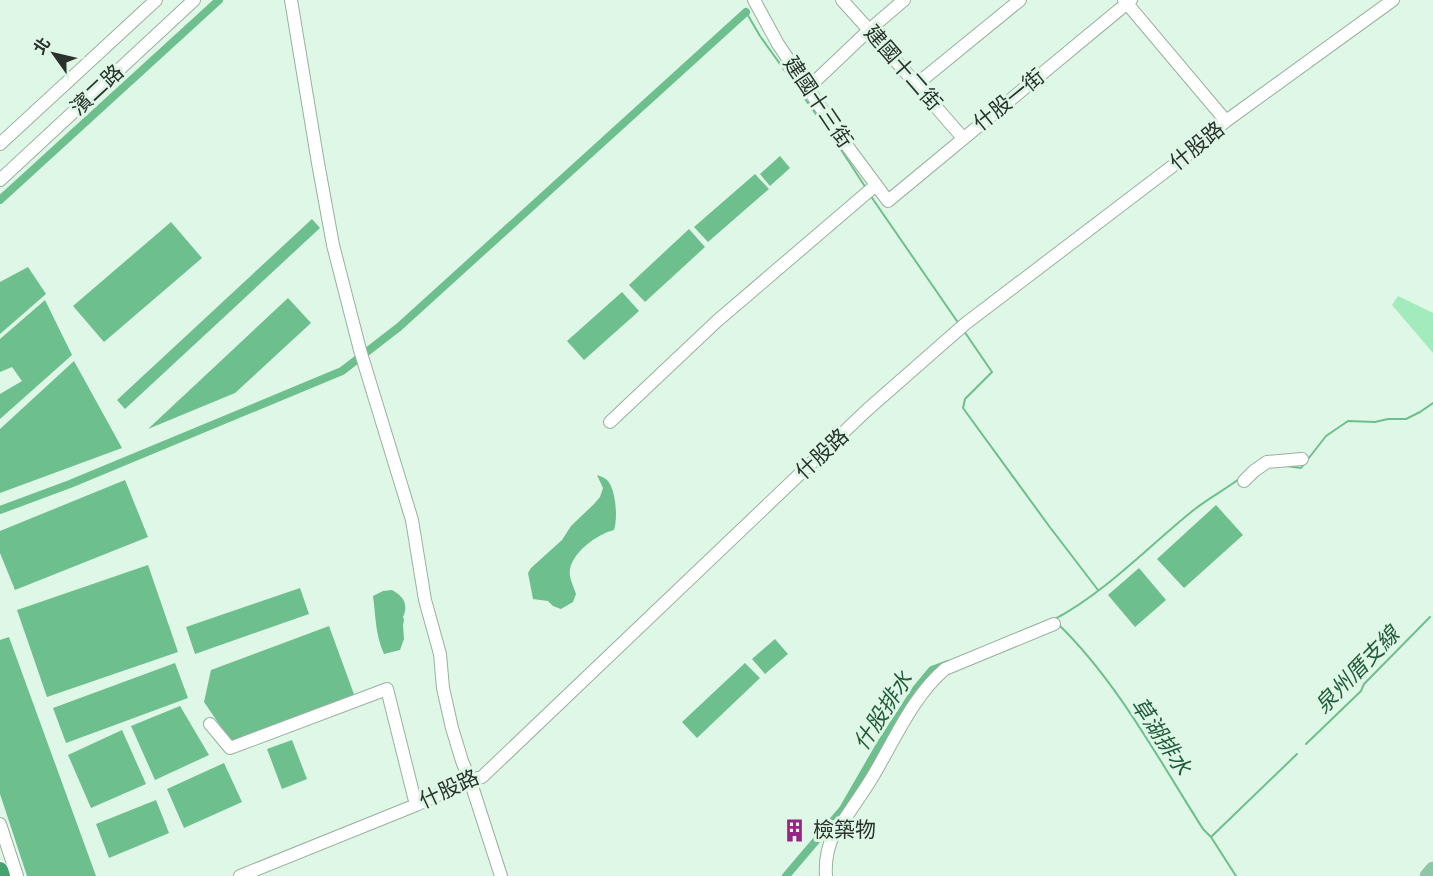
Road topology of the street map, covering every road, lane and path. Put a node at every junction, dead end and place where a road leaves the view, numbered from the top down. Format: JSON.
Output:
{"nodes":[{"id":1,"x":156,"y":0,"type":"edge"},
{"id":2,"x":194,"y":0,"type":"edge"},
{"id":3,"x":291,"y":0,"type":"edge"},
{"id":4,"x":754,"y":0,"type":"edge"},
{"id":5,"x":842,"y":0,"type":"edge"},
{"id":6,"x":904,"y":0,"type":"edge"},
{"id":7,"x":1020,"y":0,"type":"edge"},
{"id":8,"x":1393,"y":0,"type":"edge"},
{"id":9,"x":1127,"y":1,"type":"edge"},
{"id":10,"x":869,"y":30,"type":"junction"},
{"id":11,"x":917,"y":84,"type":"junction"},
{"id":12,"x":808,"y":88,"type":"junction"},
{"id":13,"x":1226,"y":122,"type":"junction"},
{"id":14,"x":963,"y":138,"type":"junction"},
{"id":15,"x":0,"y":144,"type":"edge"},
{"id":16,"x":0,"y":180,"type":"edge"},
{"id":17,"x":876,"y":185,"type":"junction"},
{"id":18,"x":888,"y":201,"type":"joint"},
{"id":19,"x":610,"y":422,"type":"dead end"},
{"id":20,"x":1302,"y":459,"type":"dead end"},
{"id":21,"x":1244,"y":480,"type":"dead end"},
{"id":22,"x":1054,"y":624,"type":"dead end"},
{"id":23,"x":210,"y":724,"type":"dead end"},
{"id":24,"x":470,"y":780,"type":"junction"},
{"id":25,"x":416,"y":805,"type":"junction"},
{"id":26,"x":0,"y":824,"type":"edge"},
{"id":27,"x":1433,"y":869,"type":"edge"},
{"id":28,"x":0,"y":870,"type":"edge"},
{"id":29,"x":2,"y":876,"type":"edge"},
{"id":30,"x":17,"y":876,"type":"edge"},
{"id":31,"x":240,"y":876,"type":"edge"},
{"id":32,"x":501,"y":876,"type":"edge"},
{"id":33,"x":826,"y":876,"type":"edge"},
{"id":34,"x":1427,"y":876,"type":"edge"}],
"edges":[{"from":1,"to":15,"type":"street","name":"濱二路"},
{"from":2,"to":16,"type":"street","name":"濱二路"},
{"from":3,"to":24,"type":"street"},
{"from":4,"to":12,"type":"street","name":"建國十三街"},
{"from":5,"to":10,"type":"street","name":"建國十二街"},
{"from":6,"to":10,"type":"street"},
{"from":7,"to":11,"type":"street"},
{"from":8,"to":13,"type":"street","name":"什股路"},
{"from":9,"to":13,"type":"street"},
{"from":9,"to":14,"type":"street","name":"什股一街"},
{"from":10,"to":11,"type":"street","name":"建國十二街"},
{"from":10,"to":12,"type":"street"},
{"from":11,"to":14,"type":"street","name":"建國十二街"},
{"from":12,"to":17,"type":"street","name":"建國十三街"},
{"from":13,"to":24,"type":"street","name":"什股路"},
{"from":14,"to":18,"type":"street","name":"什股一街"},
{"from":17,"to":18,"type":"street","name":"建國十三街"},
{"from":17,"to":19,"type":"street"},
{"from":20,"to":21,"type":"street"},
{"from":22,"to":33,"type":"street"},
{"from":23,"to":25,"type":"street"},
{"from":24,"to":25,"type":"street","name":"什股路"},
{"from":24,"to":32,"type":"street"},
{"from":25,"to":31,"type":"street","name":"什股路"},
{"from":26,"to":30,"type":"street"},
{"from":27,"to":34,"type":"main road"},
{"from":28,"to":29,"type":"highway"}]}
